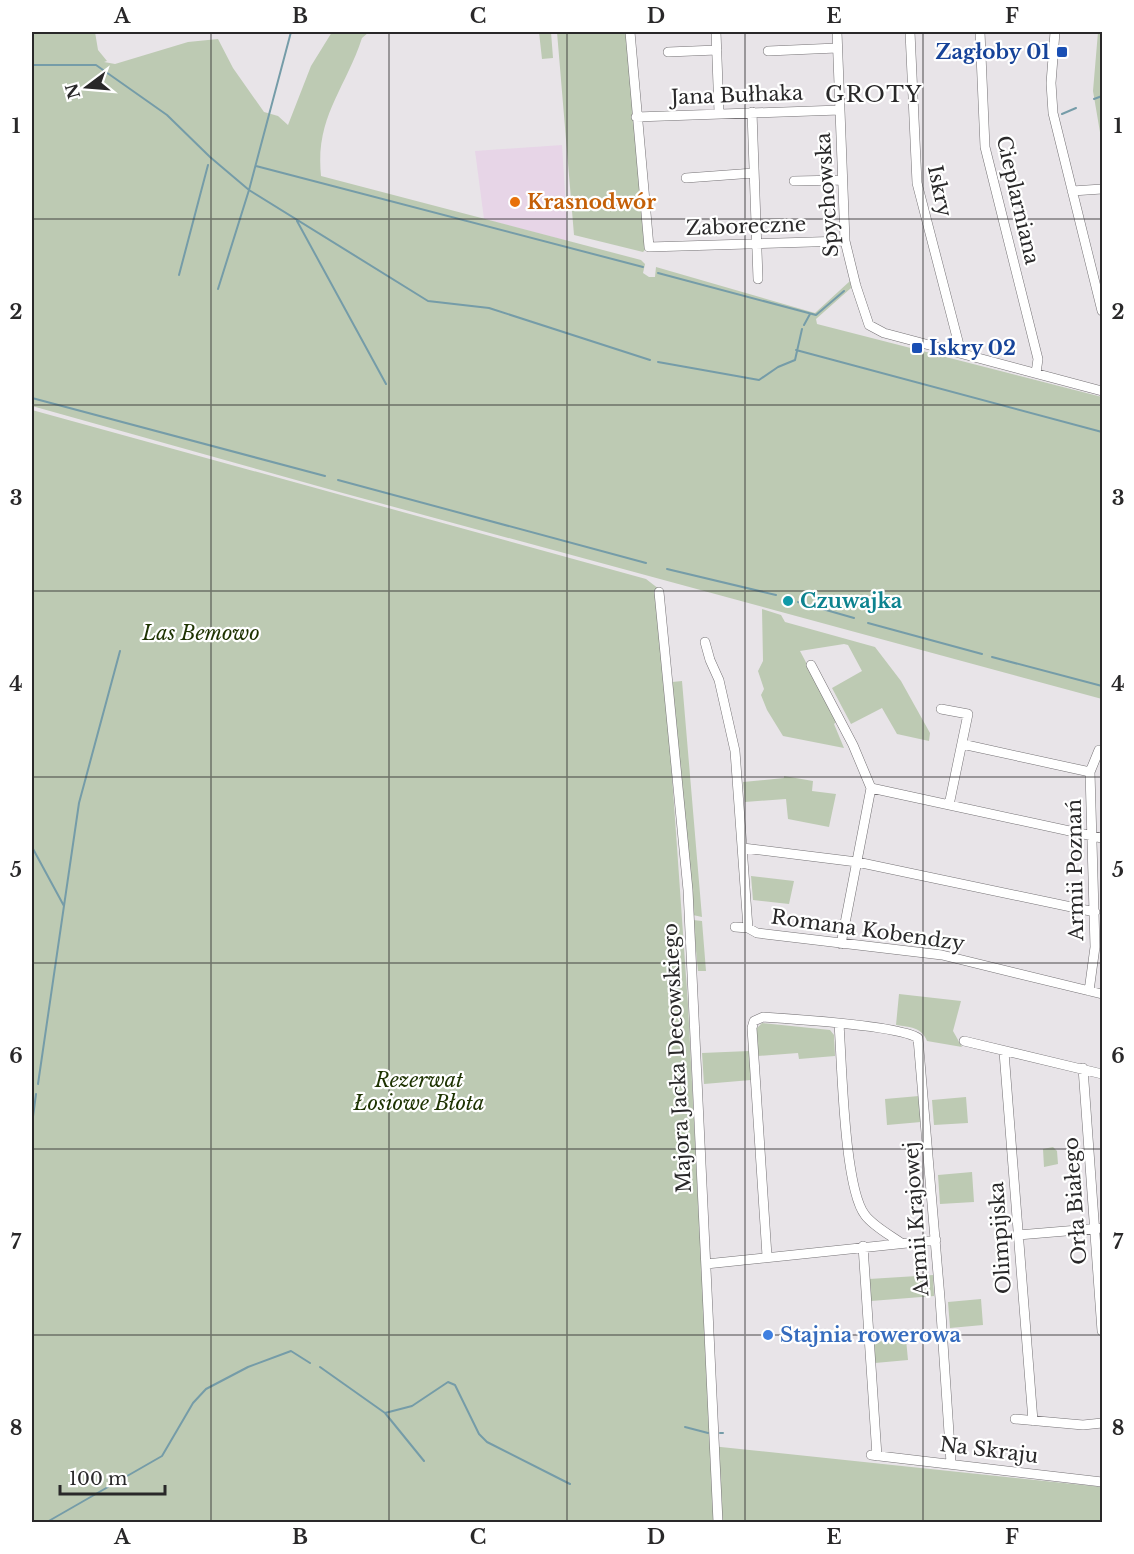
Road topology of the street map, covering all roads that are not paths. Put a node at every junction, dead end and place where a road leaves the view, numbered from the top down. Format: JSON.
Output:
{"nodes":[{"id":1,"x":630,"y":32,"type":"edge"},
{"id":2,"x":716,"y":32,"type":"edge"},
{"id":3,"x":837,"y":32,"type":"edge"},
{"id":4,"x":910,"y":32,"type":"edge"},
{"id":5,"x":980,"y":32,"type":"edge"},
{"id":6,"x":1055,"y":32,"type":"edge"},
{"id":7,"x":837,"y":48,"type":"junction"},
{"id":8,"x":717,"y":50,"type":"junction"},
{"id":9,"x":768,"y":51,"type":"dead end"},
{"id":10,"x":668,"y":52,"type":"dead end"},
{"id":11,"x":840,"y":110,"type":"junction"},
{"id":12,"x":719,"y":112,"type":"junction"},
{"id":13,"x":752,"y":112,"type":"junction"},
{"id":14,"x":636,"y":117,"type":"junction"},
{"id":15,"x":754,"y":173,"type":"junction"},
{"id":16,"x":686,"y":178,"type":"dead end"},
{"id":17,"x":842,"y":180,"type":"junction"},
{"id":18,"x":794,"y":181,"type":"dead end"},
{"id":19,"x":1102,"y":189,"type":"edge"},
{"id":20,"x":1072,"y":191,"type":"junction"},
{"id":21,"x":845,"y":240,"type":"junction"},
{"id":22,"x":758,"y":244,"type":"junction"},
{"id":23,"x":758,"y":279,"type":"dead end"},
{"id":24,"x":1102,"y":311,"type":"edge"},
{"id":25,"x":955,"y":352,"type":"junction"},
{"id":26,"x":1036,"y":373,"type":"junction"},
{"id":27,"x":1102,"y":391,"type":"edge"},
{"id":28,"x":659,"y":592,"type":"dead end"},
{"id":29,"x":705,"y":642,"type":"dead end"},
{"id":30,"x":811,"y":665,"type":"dead end"},
{"id":31,"x":941,"y":709,"type":"dead end"},
{"id":32,"x":962,"y":744,"type":"junction"},
{"id":33,"x":1099,"y":750,"type":"dead end"},
{"id":34,"x":1090,"y":772,"type":"junction"},
{"id":35,"x":871,"y":788,"type":"junction"},
{"id":36,"x":949,"y":804,"type":"junction"},
{"id":37,"x":1098,"y":838,"type":"edge"},
{"id":38,"x":743,"y":848,"type":"junction"},
{"id":39,"x":857,"y":862,"type":"junction"},
{"id":40,"x":1095,"y":912,"type":"junction"},
{"id":41,"x":735,"y":927,"type":"dead end"},
{"id":42,"x":748,"y":928,"type":"junction"},
{"id":43,"x":841,"y":944,"type":"junction"},
{"id":44,"x":1089,"y":991,"type":"junction"},
{"id":45,"x":1102,"y":994,"type":"edge"},
{"id":46,"x":839,"y":1024,"type":"junction"},
{"id":47,"x":964,"y":1041,"type":"dead end"},
{"id":48,"x":1004,"y":1052,"type":"junction"},
{"id":49,"x":1083,"y":1068,"type":"junction"},
{"id":50,"x":1102,"y":1074,"type":"edge"},
{"id":51,"x":1099,"y":1228,"type":"edge"},
{"id":52,"x":1018,"y":1235,"type":"junction"},
{"id":53,"x":936,"y":1240,"type":"junction"},
{"id":54,"x":901,"y":1243,"type":"junction"},
{"id":55,"x":863,"y":1246,"type":"junction"},
{"id":56,"x":767,"y":1256,"type":"junction"},
{"id":57,"x":706,"y":1264,"type":"junction"},
{"id":58,"x":1102,"y":1331,"type":"edge"},
{"id":59,"x":1015,"y":1419,"type":"dead end"},
{"id":60,"x":1033,"y":1421,"type":"junction"},
{"id":61,"x":1102,"y":1423,"type":"edge"},
{"id":62,"x":951,"y":1463,"type":"junction"},
{"id":63,"x":1102,"y":1482,"type":"edge"},
{"id":64,"x":718,"y":1522,"type":"edge"}],
"edges":[{"from":1,"to":14,"type":"street"},
{"from":2,"to":8,"type":"street"},
{"from":3,"to":7,"type":"street","name":"Spychowska"},
{"from":4,"to":25,"type":"street","name":"Iskry"},
{"from":5,"to":26,"type":"street","name":"Cieplarniana"},
{"from":6,"to":20,"type":"street"},
{"from":7,"to":9,"type":"street"},
{"from":7,"to":11,"type":"street","name":"Spychowska"},
{"from":8,"to":10,"type":"street"},
{"from":8,"to":12,"type":"street"},
{"from":11,"to":13,"type":"street","name":"Jana Bułhaka"},
{"from":11,"to":17,"type":"street","name":"Spychowska"},
{"from":12,"to":13,"type":"street","name":"Jana Bułhaka"},
{"from":12,"to":14,"type":"street","name":"Jana Bułhaka"},
{"from":13,"to":15,"type":"street"},
{"from":14,"to":22,"type":"street","name":"Zaboreczne"},
{"from":15,"to":16,"type":"street"},
{"from":15,"to":22,"type":"street"},
{"from":17,"to":18,"type":"street"},
{"from":17,"to":21,"type":"street","name":"Spychowska"},
{"from":19,"to":20,"type":"street"},
{"from":20,"to":24,"type":"street"},
{"from":21,"to":22,"type":"street","name":"Zaboreczne"},
{"from":21,"to":25,"type":"street","name":"Spychowska"},
{"from":22,"to":23,"type":"street"},
{"from":25,"to":26,"type":"street","name":"Spychowska"},
{"from":26,"to":27,"type":"street","name":"Spychowska"},
{"from":28,"to":57,"type":"street","name":"Majora Jacka Decowskiego"},
{"from":29,"to":38,"type":"street"},
{"from":30,"to":35,"type":"street"},
{"from":31,"to":32,"type":"street"},
{"from":32,"to":34,"type":"street"},
{"from":32,"to":36,"type":"street"},
{"from":33,"to":34,"type":"street","name":"Armii Poznań"},
{"from":34,"to":37,"type":"street","name":"Armii Poznań"},
{"from":35,"to":36,"type":"street"},
{"from":35,"to":39,"type":"street"},
{"from":36,"to":37,"type":"street"},
{"from":37,"to":40,"type":"street","name":"Armii Poznań"},
{"from":38,"to":39,"type":"street"},
{"from":38,"to":42,"type":"street"},
{"from":39,"to":40,"type":"street"},
{"from":39,"to":43,"type":"street"},
{"from":40,"to":44,"type":"street","name":"Armii Poznań"},
{"from":41,"to":42,"type":"street","name":"Romana Kobendzy"},
{"from":42,"to":43,"type":"street","name":"Romana Kobendzy"},
{"from":43,"to":44,"type":"street","name":"Romana Kobendzy"},
{"from":44,"to":45,"type":"street","name":"Romana Kobendzy"},
{"from":46,"to":53,"type":"street","name":"Armii Krajowej"},
{"from":46,"to":54,"type":"street"},
{"from":46,"to":56,"type":"street"},
{"from":47,"to":48,"type":"street"},
{"from":48,"to":49,"type":"street"},
{"from":48,"to":52,"type":"street","name":"Olimpijska"},
{"from":49,"to":50,"type":"street"},
{"from":49,"to":51,"type":"street","name":"Orła Białego"},
{"from":51,"to":52,"type":"street"},
{"from":51,"to":58,"type":"street","name":"Orła Białego"},
{"from":52,"to":60,"type":"street","name":"Olimpijska"},
{"from":53,"to":54,"type":"street"},
{"from":53,"to":62,"type":"street","name":"Armii Krajowej"},
{"from":54,"to":55,"type":"street"},
{"from":55,"to":56,"type":"street"},
{"from":55,"to":62,"type":"street","name":"Na Skraju"},
{"from":56,"to":57,"type":"street"},
{"from":57,"to":64,"type":"street","name":"Majora Jacka Decowskiego"},
{"from":59,"to":60,"type":"street"},
{"from":60,"to":61,"type":"street"},
{"from":62,"to":63,"type":"street","name":"Na Skraju"}]}
